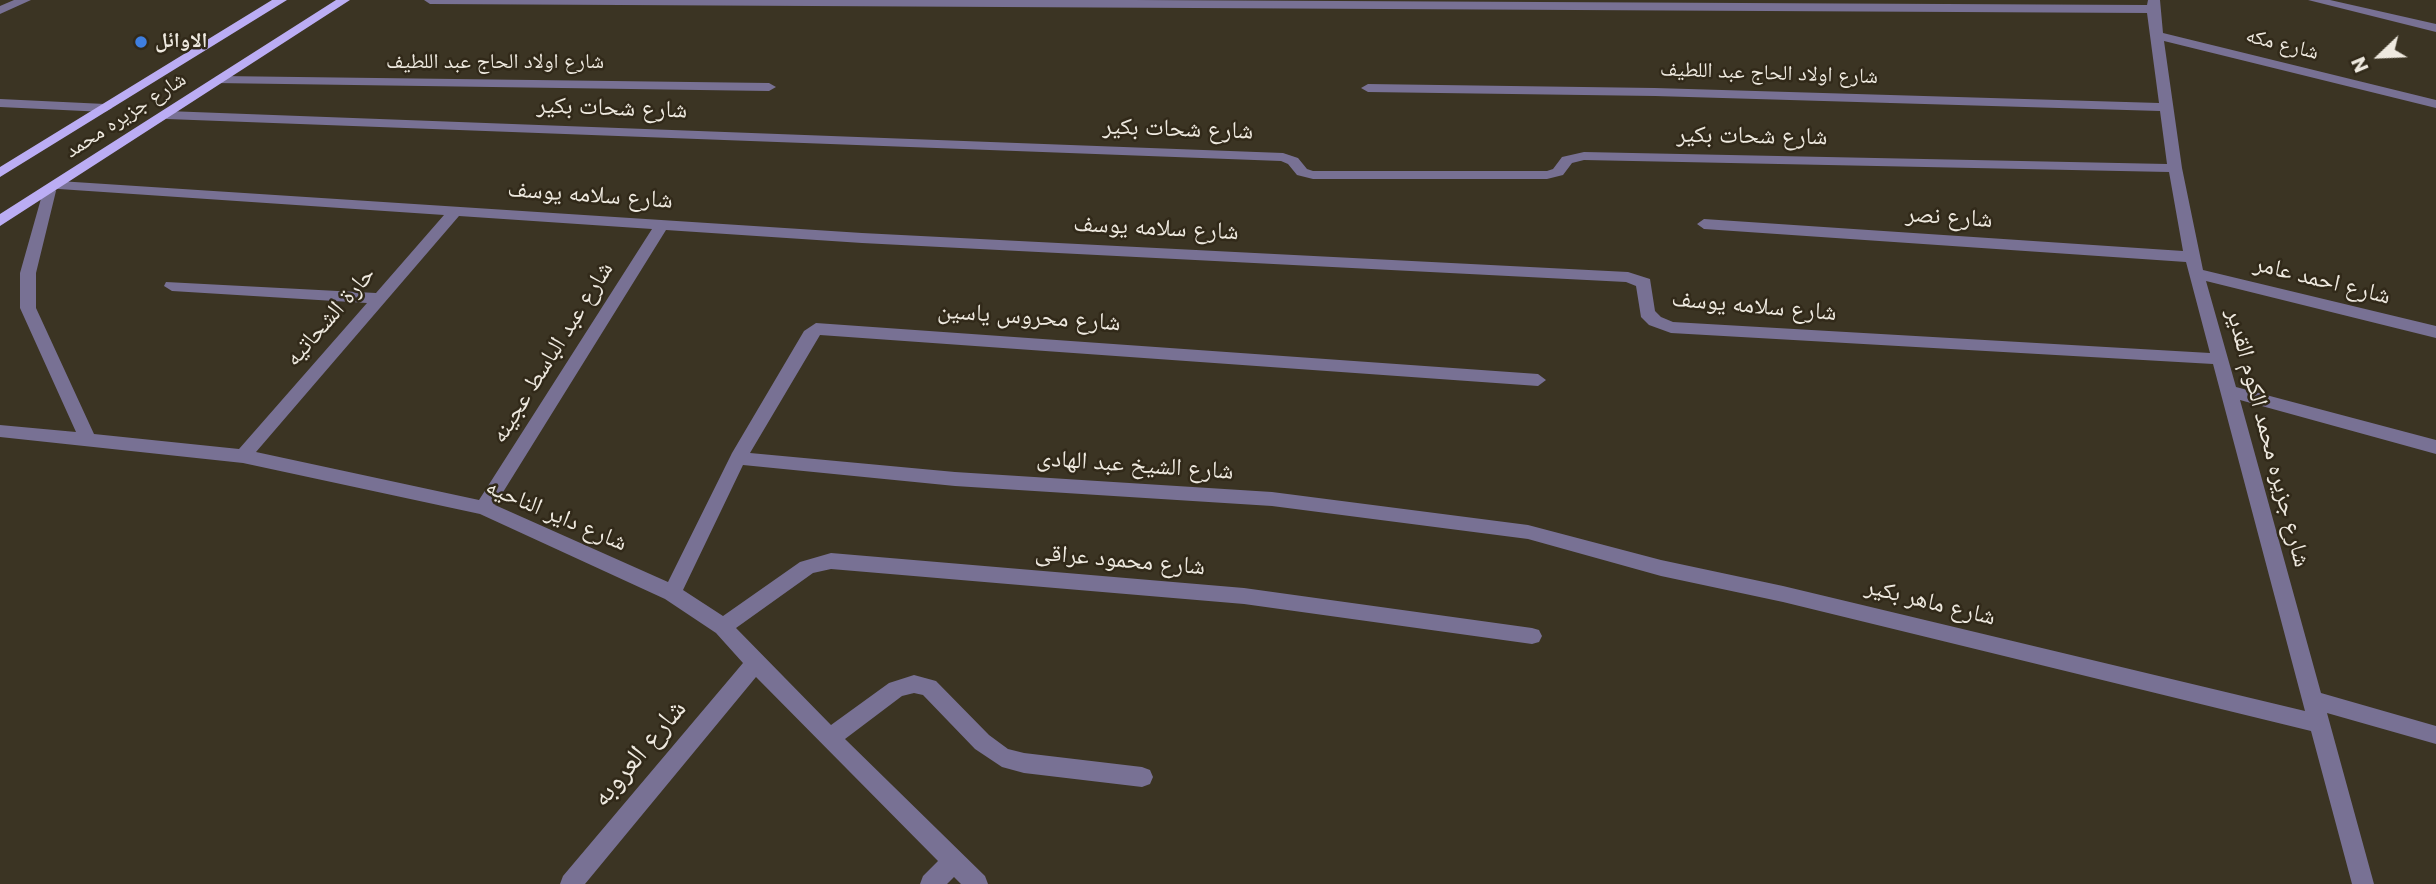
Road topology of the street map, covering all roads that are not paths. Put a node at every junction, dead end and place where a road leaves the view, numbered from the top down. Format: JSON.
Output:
{"nodes":[{"id":1,"x":24,"y":0,"type":"edge"},
{"id":2,"x":281,"y":0,"type":"edge"},
{"id":3,"x":344,"y":0,"type":"edge"},
{"id":4,"x":430,"y":0,"type":"edge"},
{"id":5,"x":2314,"y":0,"type":"edge"},
{"id":6,"x":2154,"y":5,"type":"edge"},
{"id":7,"x":0,"y":10,"type":"edge"},
{"id":8,"x":2436,"y":28,"type":"edge"},
{"id":9,"x":2158,"y":36,"type":"junction"},
{"id":10,"x":220,"y":80,"type":"junction"},
{"id":11,"x":769,"y":87,"type":"dead end"},
{"id":12,"x":1368,"y":88,"type":"dead end"},
{"id":13,"x":0,"y":103,"type":"edge"},
{"id":14,"x":2436,"y":104,"type":"edge"},
{"id":15,"x":2168,"y":107,"type":"junction"},
{"id":16,"x":105,"y":108,"type":"junction"},
{"id":17,"x":167,"y":115,"type":"junction"},
{"id":18,"x":2175,"y":168,"type":"junction"},
{"id":19,"x":0,"y":173,"type":"edge"},
{"id":20,"x":54,"y":188,"type":"junction"},
{"id":21,"x":456,"y":210,"type":"junction"},
{"id":22,"x":0,"y":221,"type":"edge"},
{"id":23,"x":663,"y":223,"type":"junction"},
{"id":24,"x":1704,"y":224,"type":"dead end"},
{"id":25,"x":2192,"y":257,"type":"junction"},
{"id":26,"x":2197,"y":274,"type":"junction"},
{"id":27,"x":172,"y":286,"type":"dead end"},
{"id":28,"x":380,"y":298,"type":"junction"},
{"id":29,"x":2436,"y":332,"type":"edge"},
{"id":30,"x":2219,"y":359,"type":"junction"},
{"id":31,"x":1538,"y":380,"type":"dead end"},
{"id":32,"x":2227,"y":391,"type":"junction"},
{"id":33,"x":0,"y":430,"type":"edge"},
{"id":34,"x":87,"y":438,"type":"junction"},
{"id":35,"x":2436,"y":447,"type":"edge"},
{"id":36,"x":243,"y":456,"type":"junction"},
{"id":37,"x":738,"y":458,"type":"junction"},
{"id":38,"x":484,"y":508,"type":"junction"},
{"id":39,"x":1528,"y":532,"type":"joint"},
{"id":40,"x":672,"y":593,"type":"junction"},
{"id":41,"x":723,"y":627,"type":"junction"},
{"id":42,"x":1532,"y":636,"type":"dead end"},
{"id":43,"x":755,"y":663,"type":"junction"},
{"id":44,"x":2314,"y":700,"type":"junction"},
{"id":45,"x":2321,"y":724,"type":"junction"},
{"id":46,"x":2436,"y":735,"type":"edge"},
{"id":47,"x":830,"y":738,"type":"junction"},
{"id":48,"x":1142,"y":776,"type":"dead end"},
{"id":49,"x":954,"y":861,"type":"junction"},
{"id":50,"x":2365,"y":883,"type":"edge"},
{"id":51,"x":571,"y":884,"type":"edge"},
{"id":52,"x":931,"y":884,"type":"edge"},
{"id":53,"x":977,"y":884,"type":"edge"}],
"edges":[{"from":1,"to":7,"type":"street"},
{"from":2,"to":16,"type":"main road","name":"شارع جزيره محمد"},
{"from":3,"to":10,"type":"main road","name":"شارع جزيره محمد"},
{"from":4,"to":6,"type":"street"},
{"from":5,"to":8,"type":"street"},
{"from":6,"to":9,"type":"street","name":"شارع جزيره محمد الكوم القدير"},
{"from":9,"to":14,"type":"street","name":"شارع مكه"},
{"from":9,"to":15,"type":"street","name":"شارع جزيره محمد الكوم القدير"},
{"from":10,"to":11,"type":"street","name":"شارع اولاد الحاج عبد اللطيف"},
{"from":10,"to":17,"type":"main road","name":"شارع جزيره محمد"},
{"from":12,"to":15,"type":"street","name":"شارع اولاد الحاج عبد اللطيف"},
{"from":13,"to":16,"type":"street"},
{"from":15,"to":18,"type":"street","name":"شارع جزيره محمد الكوم القدير"},
{"from":16,"to":19,"type":"main road","name":"شارع جزيره محمد"},
{"from":17,"to":18,"type":"street","name":"شارع شحات بكير"},
{"from":17,"to":20,"type":"main road","name":"شارع جزيره محمد"},
{"from":18,"to":25,"type":"street","name":"شارع جزيره محمد الكوم القدير"},
{"from":20,"to":21,"type":"street","name":"شارع سلامه يوسف"},
{"from":20,"to":22,"type":"main road","name":"شارع جزيره محمد"},
{"from":20,"to":34,"type":"street"},
{"from":21,"to":23,"type":"street","name":"شارع سلامه يوسف"},
{"from":21,"to":28,"type":"street","name":"حارة الشحاتيه"},
{"from":23,"to":30,"type":"street","name":"شارع سلامه يوسف"},
{"from":23,"to":38,"type":"street","name":"شارع عبد الباسط عجينه"},
{"from":24,"to":25,"type":"street","name":"شارع نصر"},
{"from":25,"to":26,"type":"street","name":"شارع جزيره محمد الكوم القدير"},
{"from":26,"to":29,"type":"street","name":"شارع احمد عامر"},
{"from":26,"to":30,"type":"street","name":"شارع جزيره محمد الكوم القدير"},
{"from":27,"to":28,"type":"street"},
{"from":28,"to":36,"type":"street","name":"حارة الشحاتيه"},
{"from":30,"to":32,"type":"street","name":"شارع جزيره محمد الكوم القدير"},
{"from":31,"to":37,"type":"street","name":"شارع محروس ياسين"},
{"from":32,"to":35,"type":"street"},
{"from":32,"to":44,"type":"street","name":"شارع جزيره محمد الكوم القدير"},
{"from":33,"to":34,"type":"street","name":"شارع داير الناحيه"},
{"from":34,"to":36,"type":"street","name":"شارع داير الناحيه"},
{"from":36,"to":38,"type":"street","name":"شارع داير الناحيه"},
{"from":37,"to":39,"type":"street","name":"شارع الشيخ عبد الهادى"},
{"from":37,"to":40,"type":"street","name":"شارع محروس ياسين"},
{"from":38,"to":40,"type":"street","name":"شارع داير الناحيه"},
{"from":39,"to":45,"type":"street","name":"شارع ماهر بكير"},
{"from":40,"to":41,"type":"street","name":"شارع داير الناحيه"},
{"from":41,"to":42,"type":"street","name":"شارع محمود عراقى"},
{"from":41,"to":43,"type":"street","name":"شارع داير الناحيه"},
{"from":43,"to":47,"type":"street","name":"شارع داير الناحيه"},
{"from":43,"to":51,"type":"street","name":"شارع العروبه"},
{"from":44,"to":45,"type":"street","name":"شارع جزيره محمد الكوم القدير"},
{"from":44,"to":46,"type":"street"},
{"from":45,"to":50,"type":"street","name":"شارع جزيره محمد الكوم القدير"},
{"from":47,"to":48,"type":"street"},
{"from":47,"to":49,"type":"street","name":"شارع داير الناحيه"},
{"from":49,"to":52,"type":"street"},
{"from":49,"to":53,"type":"street","name":"شارع داير الناحيه"}]}
